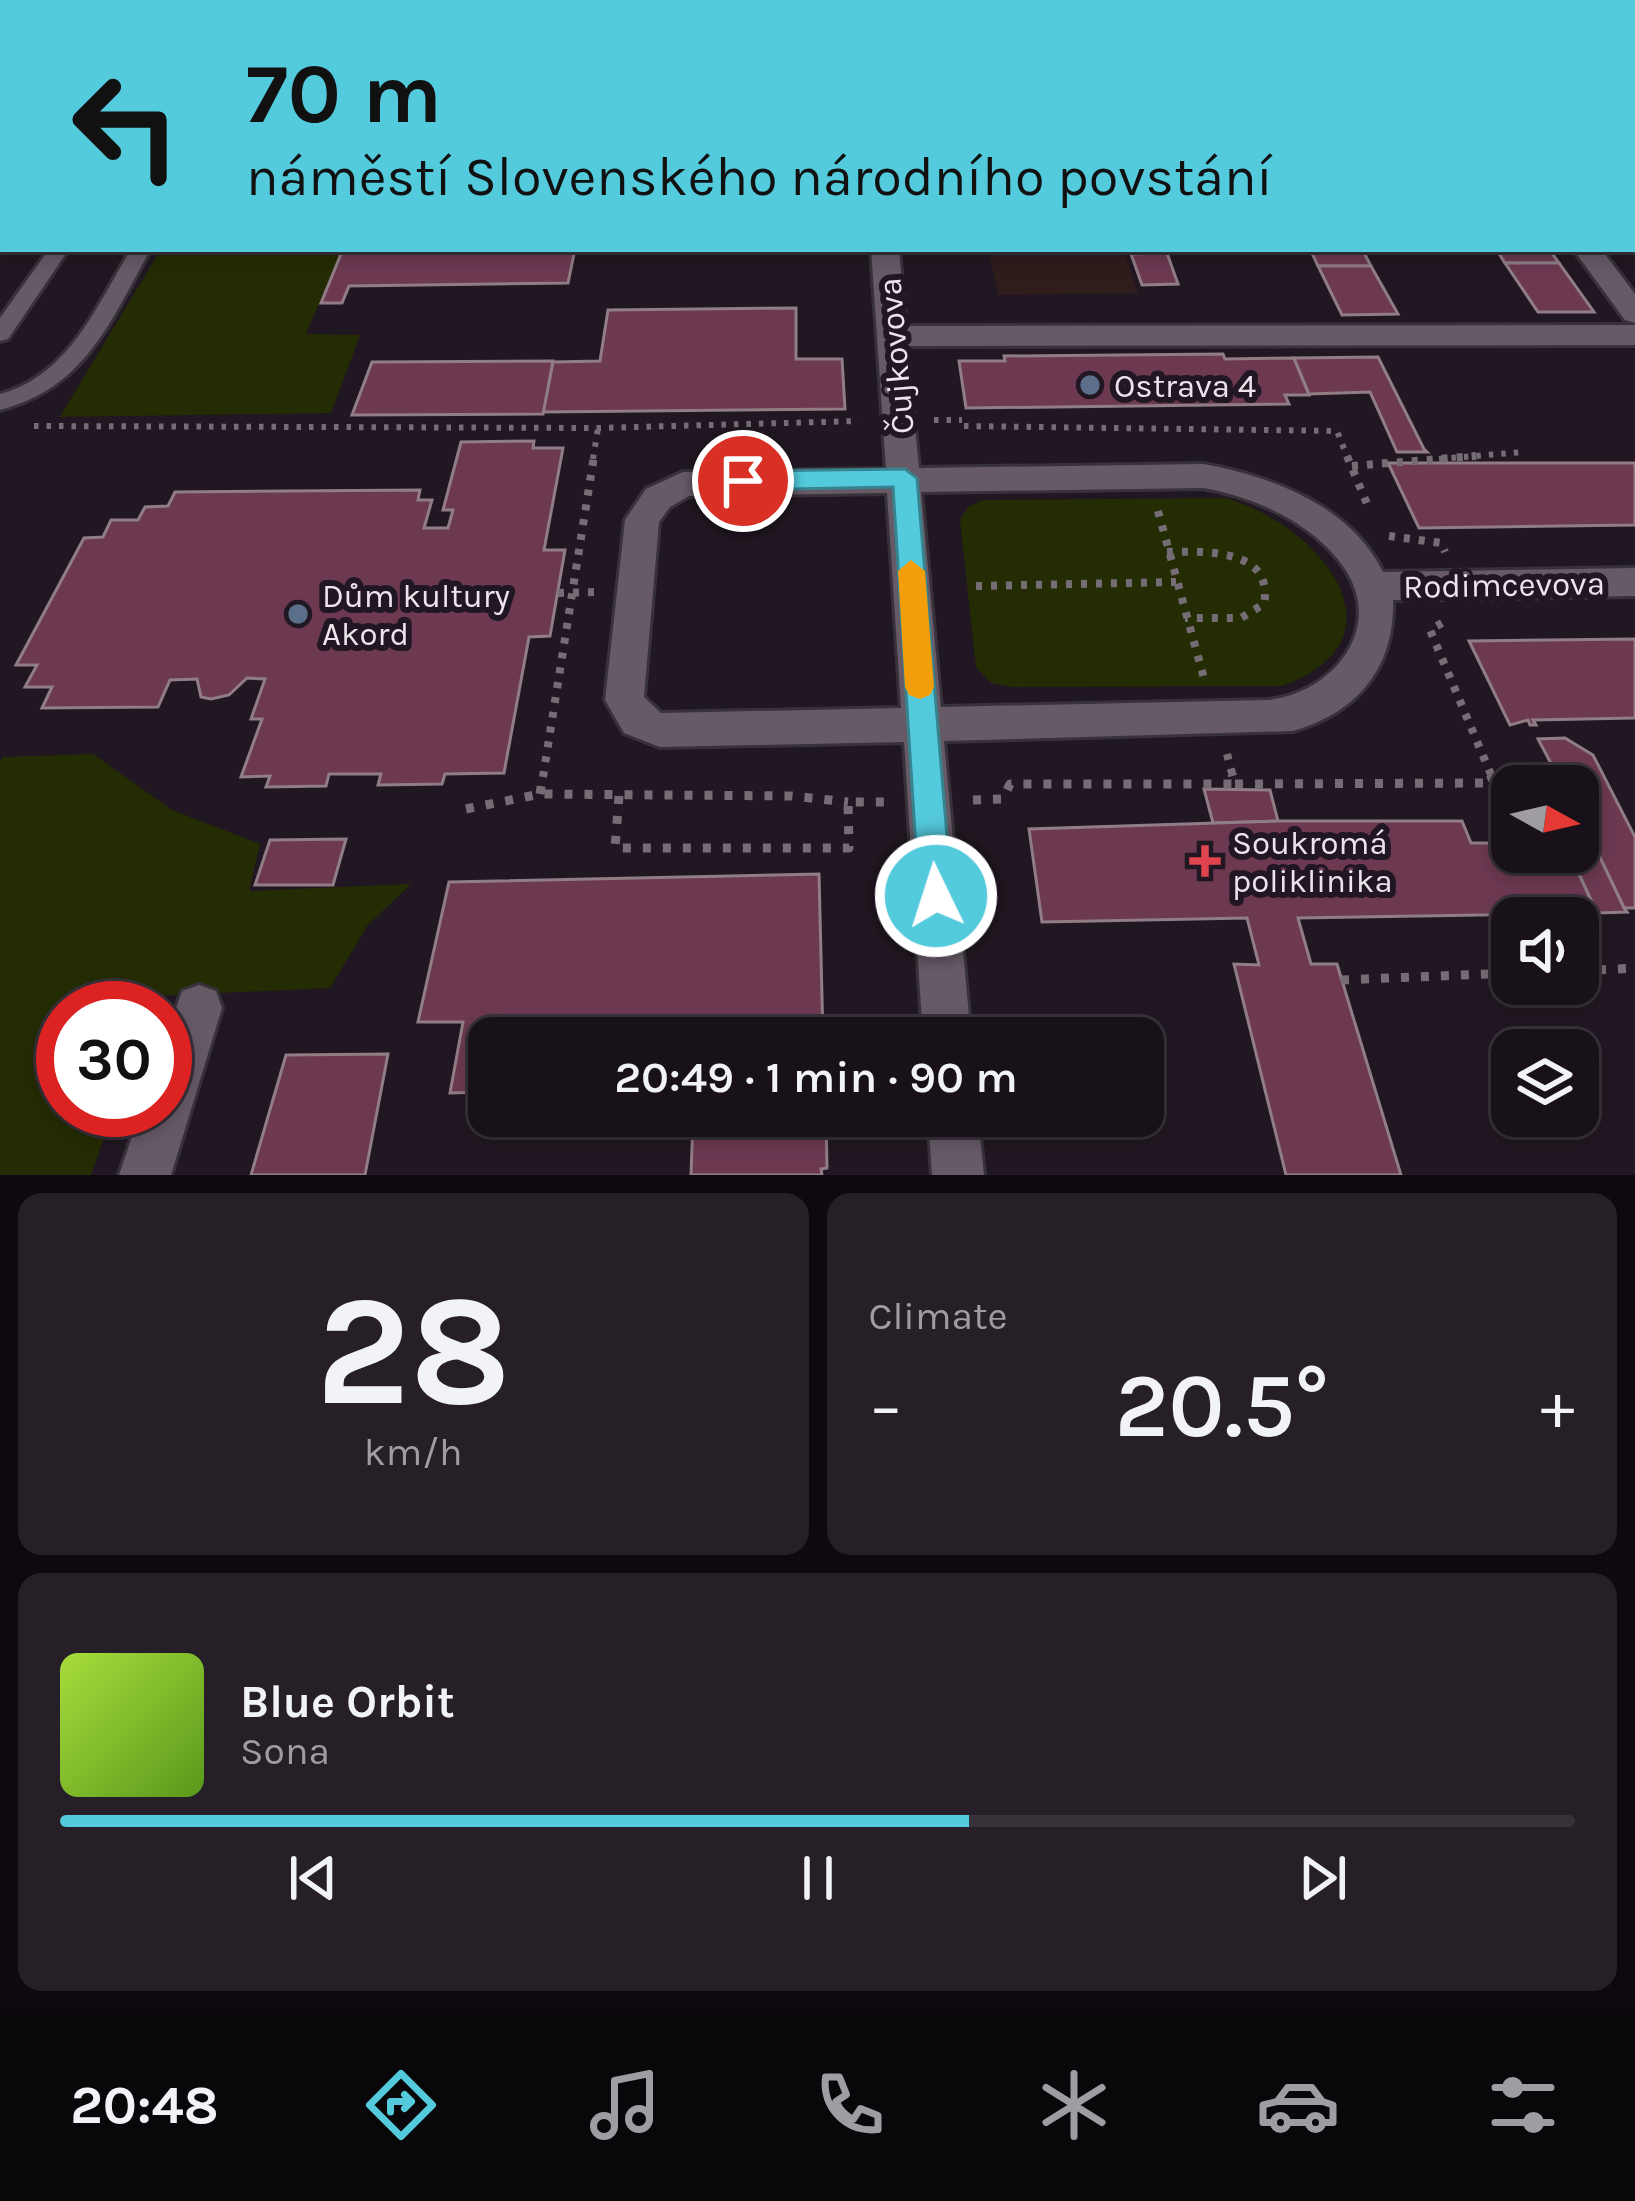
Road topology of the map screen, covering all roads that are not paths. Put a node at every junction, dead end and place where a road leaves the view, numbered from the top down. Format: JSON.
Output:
{"nodes":[{"id":1,"x":57,"y":252,"type":"edge"},
{"id":2,"x":139,"y":252,"type":"edge"},
{"id":3,"x":885,"y":252,"type":"edge"},
{"id":4,"x":1589,"y":252,"type":"edge"},
{"id":5,"x":1635,"y":314,"type":"edge"},
{"id":6,"x":0,"y":334,"type":"edge"},
{"id":7,"x":1635,"y":335,"type":"edge"},
{"id":8,"x":894,"y":336,"type":"junction"},
{"id":9,"x":0,"y":402,"type":"edge"},
{"id":10,"x":905,"y":478,"type":"junction"},
{"id":11,"x":1635,"y":582,"type":"edge"},
{"id":12,"x":1372,"y":586,"type":"junction"},
{"id":13,"x":922,"y":727,"type":"junction"},
{"id":14,"x":200,"y":1008,"type":"dead end"},
{"id":15,"x":945,"y":1017,"type":"edge"},
{"id":16,"x":955,"y":1137,"type":"edge"},
{"id":17,"x":145,"y":1175,"type":"edge"},
{"id":18,"x":958,"y":1175,"type":"edge"}],
"edges":[{"from":1,"to":6,"type":"lane"},
{"from":2,"to":9,"type":"lane"},
{"from":3,"to":8,"type":"street","name":"Čujkovova"},
{"from":4,"to":5,"type":"street"},
{"from":7,"to":8,"type":"street"},
{"from":8,"to":10,"type":"street","name":"Čujkovova"},
{"from":10,"to":12,"type":"street"},
{"from":10,"to":13,"type":"street","name":"Čujkovova"},
{"from":10,"to":13,"type":"street"},
{"from":11,"to":12,"type":"street","name":"Rodimcevova"},
{"from":12,"to":13,"type":"street"},
{"from":13,"to":15,"type":"street","name":"Čujkovova"},
{"from":14,"to":17,"type":"street"},
{"from":16,"to":18,"type":"street"}]}
